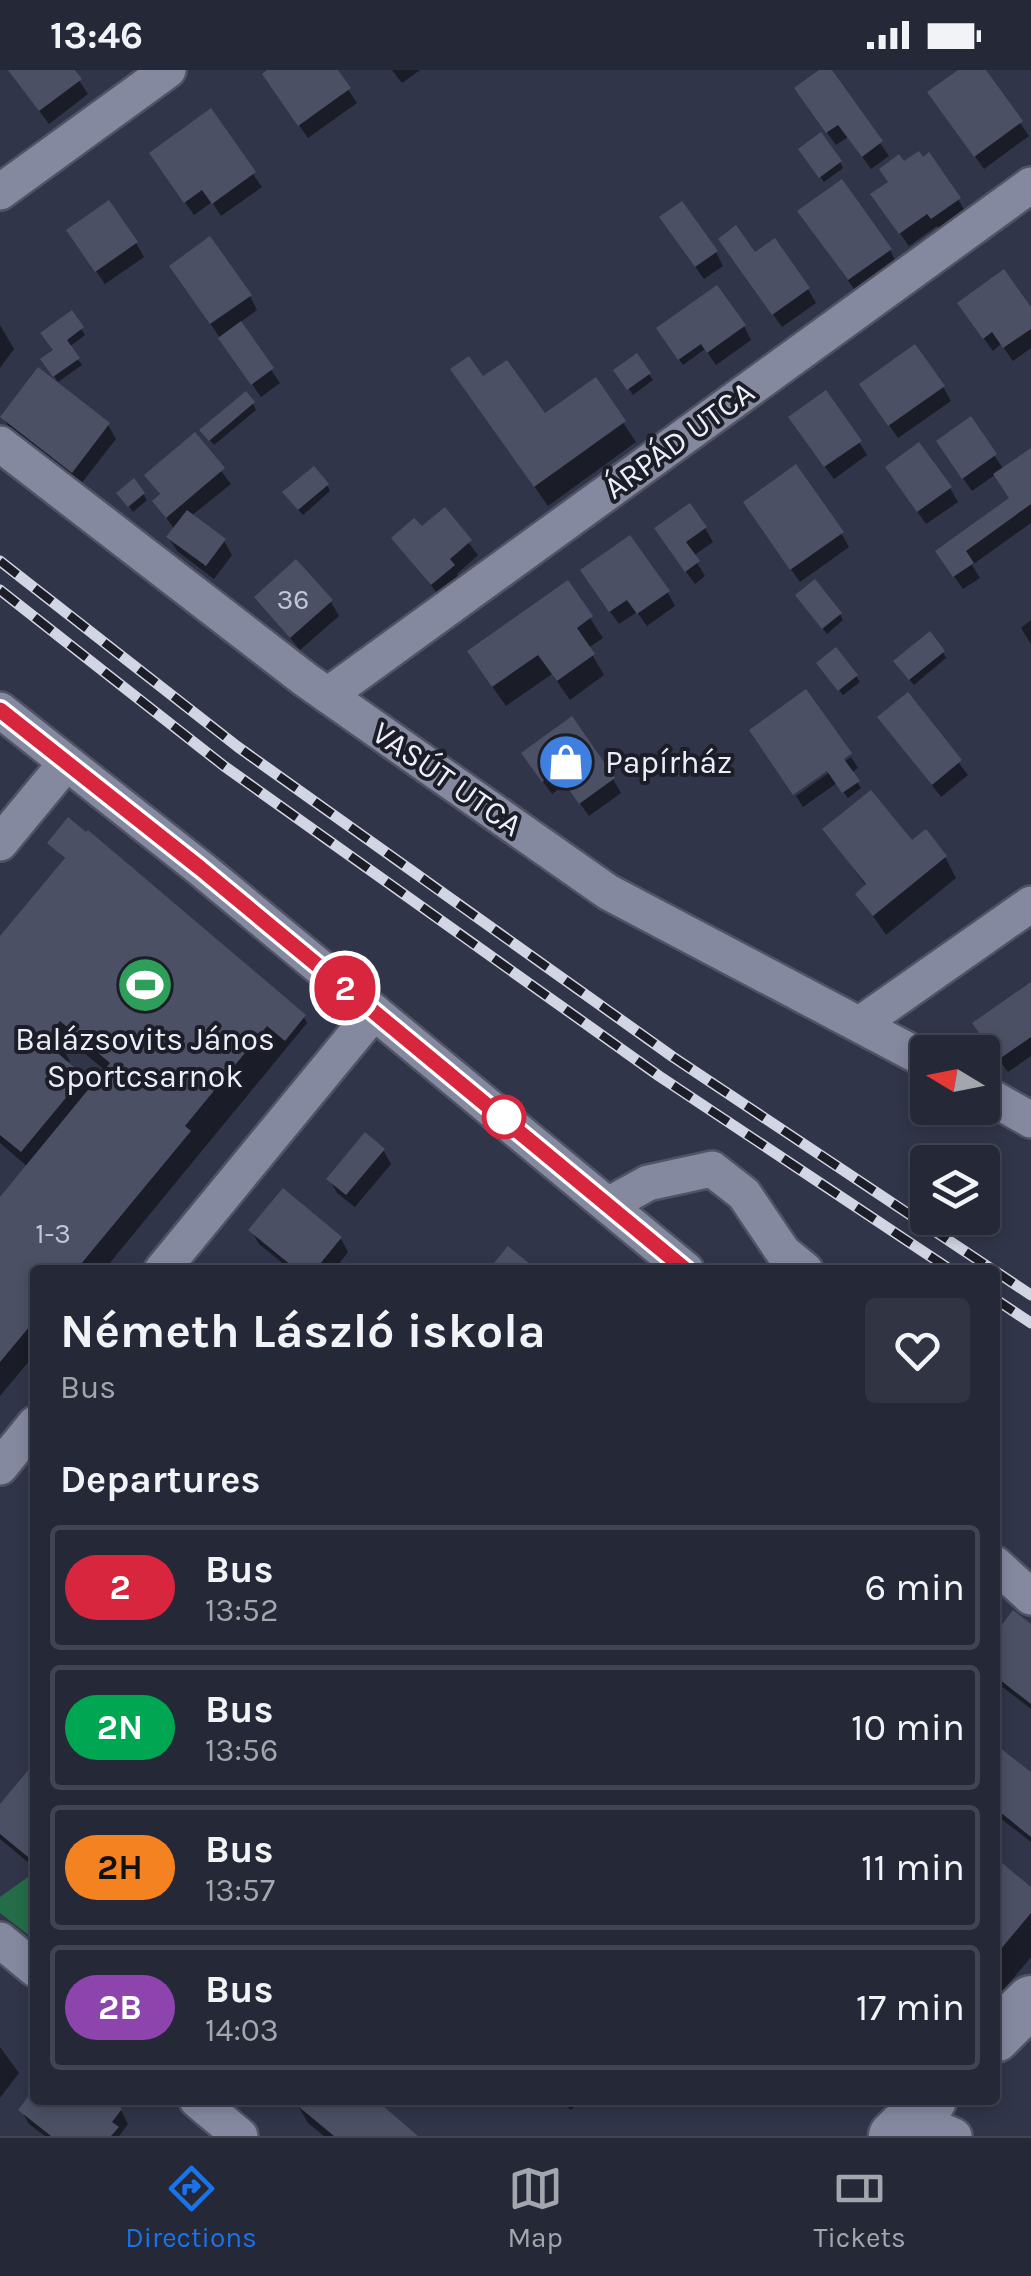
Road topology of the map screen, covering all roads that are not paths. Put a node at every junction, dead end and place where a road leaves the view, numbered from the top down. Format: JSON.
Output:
{"nodes":[{"id":1,"x":168,"y":70,"type":"edge"},
{"id":2,"x":1031,"y":184,"type":"edge"},
{"id":3,"x":0,"y":192,"type":"edge"},
{"id":4,"x":0,"y":444,"type":"edge"},
{"id":5,"x":328,"y":695,"type":"junction"},
{"id":6,"x":0,"y":710,"type":"edge"},
{"id":7,"x":66,"y":764,"type":"junction"},
{"id":8,"x":0,"y":843,"type":"edge"},
{"id":9,"x":1031,"y":904,"type":"edge"},
{"id":10,"x":374,"y":1012,"type":"junction"},
{"id":11,"x":860,"y":1024,"type":"junction"},
{"id":12,"x":910,"y":1052,"type":"edge"},
{"id":13,"x":1000,"y":1102,"type":"edge"},
{"id":14,"x":1031,"y":1120,"type":"edge"},
{"id":15,"x":610,"y":1204,"type":"junction"},
{"id":16,"x":669,"y":1264,"type":"edge"},
{"id":17,"x":166,"y":1265,"type":"edge"},
{"id":18,"x":799,"y":1265,"type":"edge"},
{"id":19,"x":30,"y":1430,"type":"edge"},
{"id":20,"x":0,"y":1467,"type":"edge"},
{"id":21,"x":1000,"y":1569,"type":"edge"},
{"id":22,"x":1031,"y":1597,"type":"edge"},
{"id":23,"x":0,"y":1940,"type":"edge"},
{"id":24,"x":30,"y":1965,"type":"edge"},
{"id":25,"x":1031,"y":2001,"type":"edge"},
{"id":26,"x":1000,"y":2031,"type":"edge"}],
"edges":[{"from":1,"to":3,"type":"street"},
{"from":2,"to":5,"type":"street","name":"ÁRPÁD UTCA"},
{"from":4,"to":5,"type":"street","name":"VASÚT UTCA"},
{"from":5,"to":11,"type":"street","name":"VASÚT UTCA"},
{"from":6,"to":7,"type":"street"},
{"from":7,"to":8,"type":"street"},
{"from":7,"to":10,"type":"street"},
{"from":9,"to":11,"type":"street"},
{"from":10,"to":15,"type":"street"},
{"from":10,"to":17,"type":"street"},
{"from":11,"to":12,"type":"street","name":"VASÚT UTCA"},
{"from":13,"to":14,"type":"street"},
{"from":15,"to":16,"type":"street"},
{"from":15,"to":18,"type":"street"},
{"from":19,"to":20,"type":"street"},
{"from":21,"to":22,"type":"street"},
{"from":23,"to":24,"type":"street"},
{"from":25,"to":26,"type":"street"}]}
